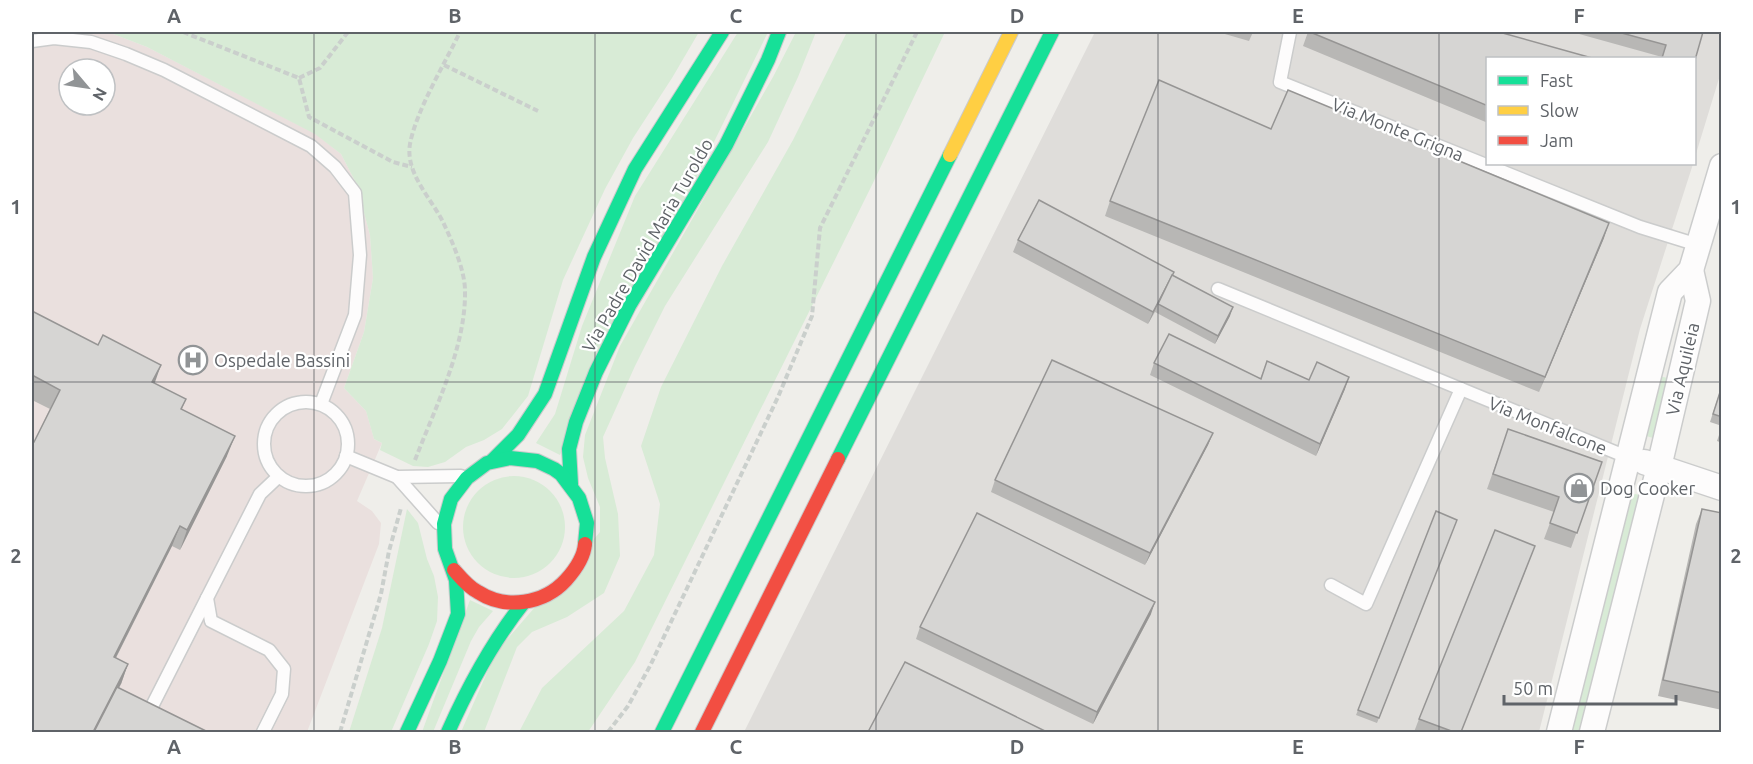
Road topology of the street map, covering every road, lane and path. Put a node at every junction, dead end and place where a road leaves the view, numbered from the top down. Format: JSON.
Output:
{"nodes":[{"id":1,"x":183,"y":32,"type":"edge"},
{"id":2,"x":348,"y":32,"type":"edge"},
{"id":3,"x":460,"y":32,"type":"edge"},
{"id":4,"x":722,"y":32,"type":"edge"},
{"id":5,"x":779,"y":32,"type":"edge"},
{"id":6,"x":917,"y":32,"type":"edge"},
{"id":7,"x":1011,"y":32,"type":"edge"},
{"id":8,"x":1052,"y":32,"type":"edge"},
{"id":9,"x":1290,"y":32,"type":"edge"},
{"id":10,"x":32,"y":41,"type":"edge"},
{"id":11,"x":444,"y":65,"type":"junction"},
{"id":12,"x":299,"y":78,"type":"junction"},
{"id":13,"x":538,"y":111,"type":"dead end"},
{"id":14,"x":1486,"y":164,"type":"edge"},
{"id":15,"x":1488,"y":165,"type":"edge"},
{"id":16,"x":412,"y":166,"type":"junction"},
{"id":17,"x":1722,"y":166,"type":"edge"},
{"id":18,"x":1698,"y":245,"type":"junction"},
{"id":19,"x":1691,"y":270,"type":"junction"},
{"id":20,"x":1218,"y":289,"type":"dead end"},
{"id":21,"x":1461,"y":389,"type":"junction"},
{"id":22,"x":321,"y":404,"type":"junction"},
{"id":23,"x":346,"y":456,"type":"junction"},
{"id":24,"x":1627,"y":457,"type":"junction"},
{"id":25,"x":492,"y":461,"type":"junction"},
{"id":26,"x":1659,"y":467,"type":"junction"},
{"id":27,"x":411,"y":476,"type":"junction"},
{"id":28,"x":467,"y":476,"type":"junction"},
{"id":29,"x":278,"y":477,"type":"junction"},
{"id":30,"x":397,"y":477,"type":"junction"},
{"id":31,"x":571,"y":484,"type":"junction"},
{"id":32,"x":1722,"y":488,"type":"edge"},
{"id":33,"x":407,"y":490,"type":"junction"},
{"id":34,"x":443,"y":529,"type":"junction"},
{"id":35,"x":454,"y":570,"type":"junction"},
{"id":36,"x":1331,"y":585,"type":"dead end"},
{"id":37,"x":207,"y":598,"type":"junction"},
{"id":38,"x":524,"y":603,"type":"junction"},
{"id":39,"x":145,"y":719,"type":"edge"},
{"id":40,"x":263,"y":732,"type":"edge"},
{"id":41,"x":340,"y":732,"type":"edge"},
{"id":42,"x":407,"y":732,"type":"edge"},
{"id":43,"x":448,"y":732,"type":"edge"},
{"id":44,"x":608,"y":732,"type":"edge"},
{"id":45,"x":662,"y":732,"type":"edge"},
{"id":46,"x":702,"y":732,"type":"edge"},
{"id":47,"x":1559,"y":732,"type":"edge"},
{"id":48,"x":1592,"y":732,"type":"edge"}],
"edges":[{"from":1,"to":12,"type":"path"},
{"from":2,"to":12,"type":"path"},
{"from":3,"to":11,"type":"path"},
{"from":4,"to":25,"type":"main road","name":"Via Padre David Maria Turoldo"},
{"from":5,"to":31,"type":"main road","name":"Via Padre David Maria Turoldo"},
{"from":6,"to":44,"type":"path"},
{"from":7,"to":45,"type":"main road"},
{"from":8,"to":46,"type":"main road"},
{"from":9,"to":14,"type":"lane","name":"Via Monte Grigna"},
{"from":10,"to":22,"type":"lane"},
{"from":11,"to":13,"type":"path"},
{"from":11,"to":16,"type":"path"},
{"from":12,"to":16,"type":"path"},
{"from":15,"to":18,"type":"lane","name":"Via Monte Grigna"},
{"from":16,"to":27,"type":"path"},
{"from":17,"to":18,"type":"street","name":"Via Aquileia"},
{"from":18,"to":19,"type":"street","name":"Via Aquileia"},
{"from":19,"to":24,"type":"street","name":"Via Aquileia"},
{"from":19,"to":26,"type":"street","name":"Via Aquileia"},
{"from":20,"to":21,"type":"lane"},
{"from":21,"to":24,"type":"lane","name":"Via Monfalcone"},
{"from":21,"to":36,"type":"lane"},
{"from":22,"to":23,"type":"lane"},
{"from":22,"to":29,"type":"lane"},
{"from":23,"to":29,"type":"lane"},
{"from":23,"to":30,"type":"lane"},
{"from":24,"to":26,"type":"street"},
{"from":24,"to":47,"type":"street","name":"Via Monfalcone"},
{"from":25,"to":28,"type":"main road"},
{"from":25,"to":31,"type":"main road"},
{"from":26,"to":32,"type":"street"},
{"from":26,"to":48,"type":"street"},
{"from":27,"to":28,"type":"lane"},
{"from":27,"to":30,"type":"lane"},
{"from":28,"to":34,"type":"main road"},
{"from":29,"to":37,"type":"lane"},
{"from":30,"to":33,"type":"lane"},
{"from":31,"to":38,"type":"main road"},
{"from":33,"to":34,"type":"lane"},
{"from":33,"to":41,"type":"path"},
{"from":34,"to":35,"type":"main road"},
{"from":35,"to":38,"type":"main road"},
{"from":35,"to":42,"type":"main road"},
{"from":37,"to":39,"type":"lane"},
{"from":37,"to":40,"type":"lane"},
{"from":38,"to":43,"type":"main road"}]}
